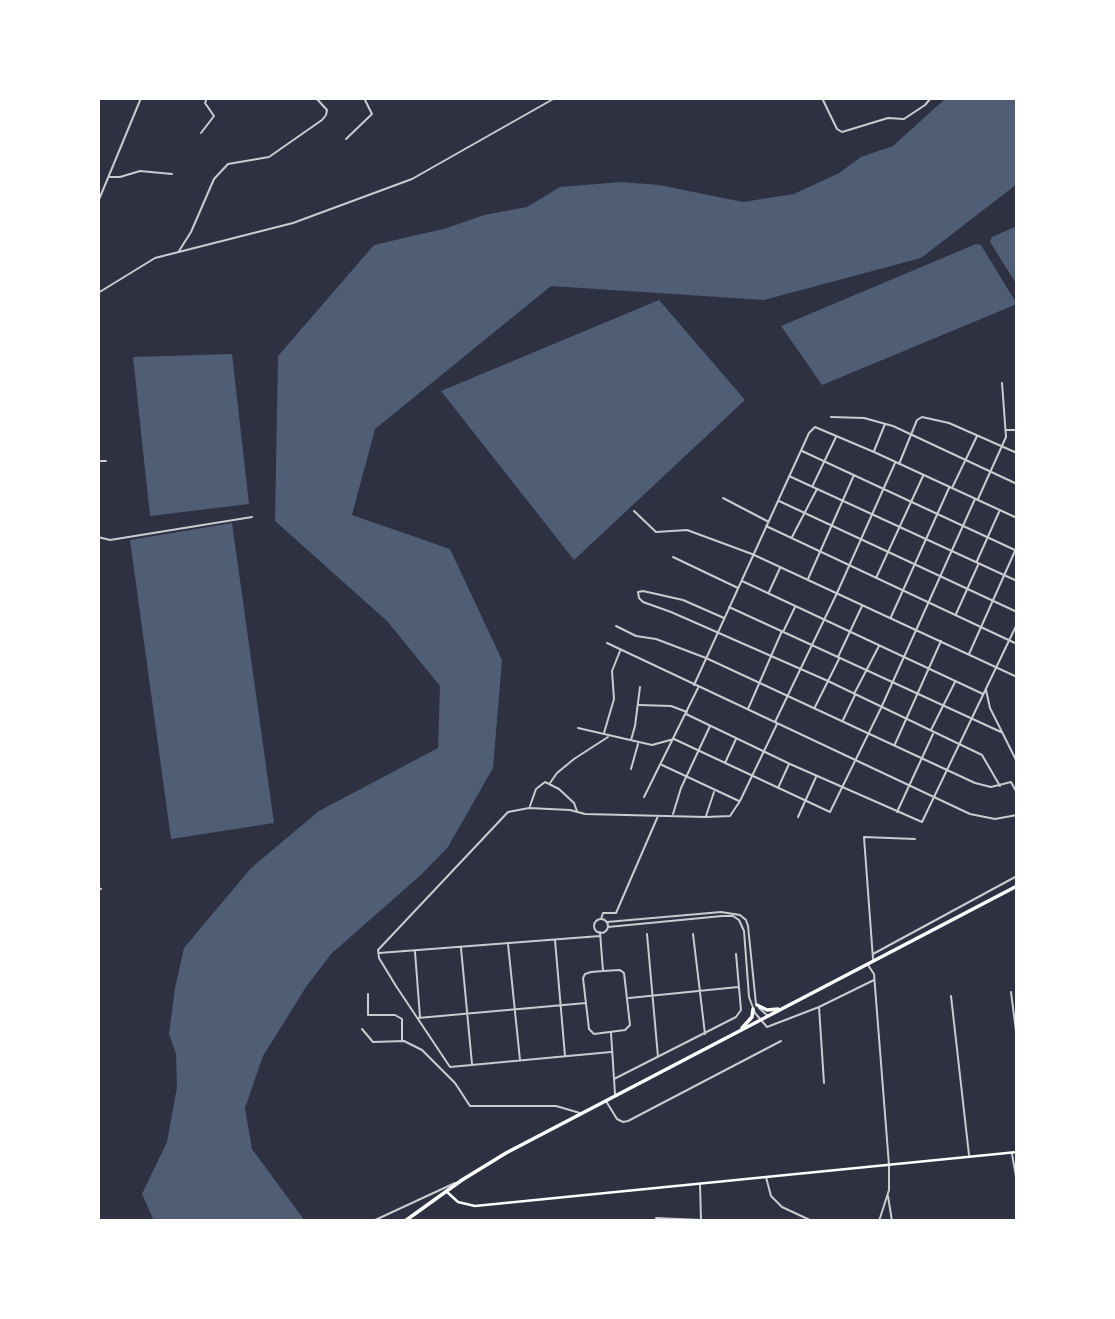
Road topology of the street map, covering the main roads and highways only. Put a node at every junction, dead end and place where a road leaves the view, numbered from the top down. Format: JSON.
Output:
{"nodes":[{"id":1,"x":1017,"y":886,"type":"edge"},
{"id":2,"x":757,"y":1005,"type":"road end"},
{"id":3,"x":783,"y":1009,"type":"junction"},
{"id":4,"x":753,"y":1010,"type":"road end"},
{"id":5,"x":738,"y":1032,"type":"junction"},
{"id":6,"x":1017,"y":1152,"type":"edge"},
{"id":7,"x":446,"y":1191,"type":"junction"},
{"id":8,"x":405,"y":1221,"type":"edge"}],
"edges":[{"from":1,"to":3,"type":"main road"},
{"from":2,"to":3,"type":"main road"},
{"from":3,"to":5,"type":"main road"},
{"from":4,"to":5,"type":"main road"},
{"from":5,"to":7,"type":"main road"},
{"from":6,"to":7,"type":"main road"},
{"from":7,"to":8,"type":"main road"}]}
